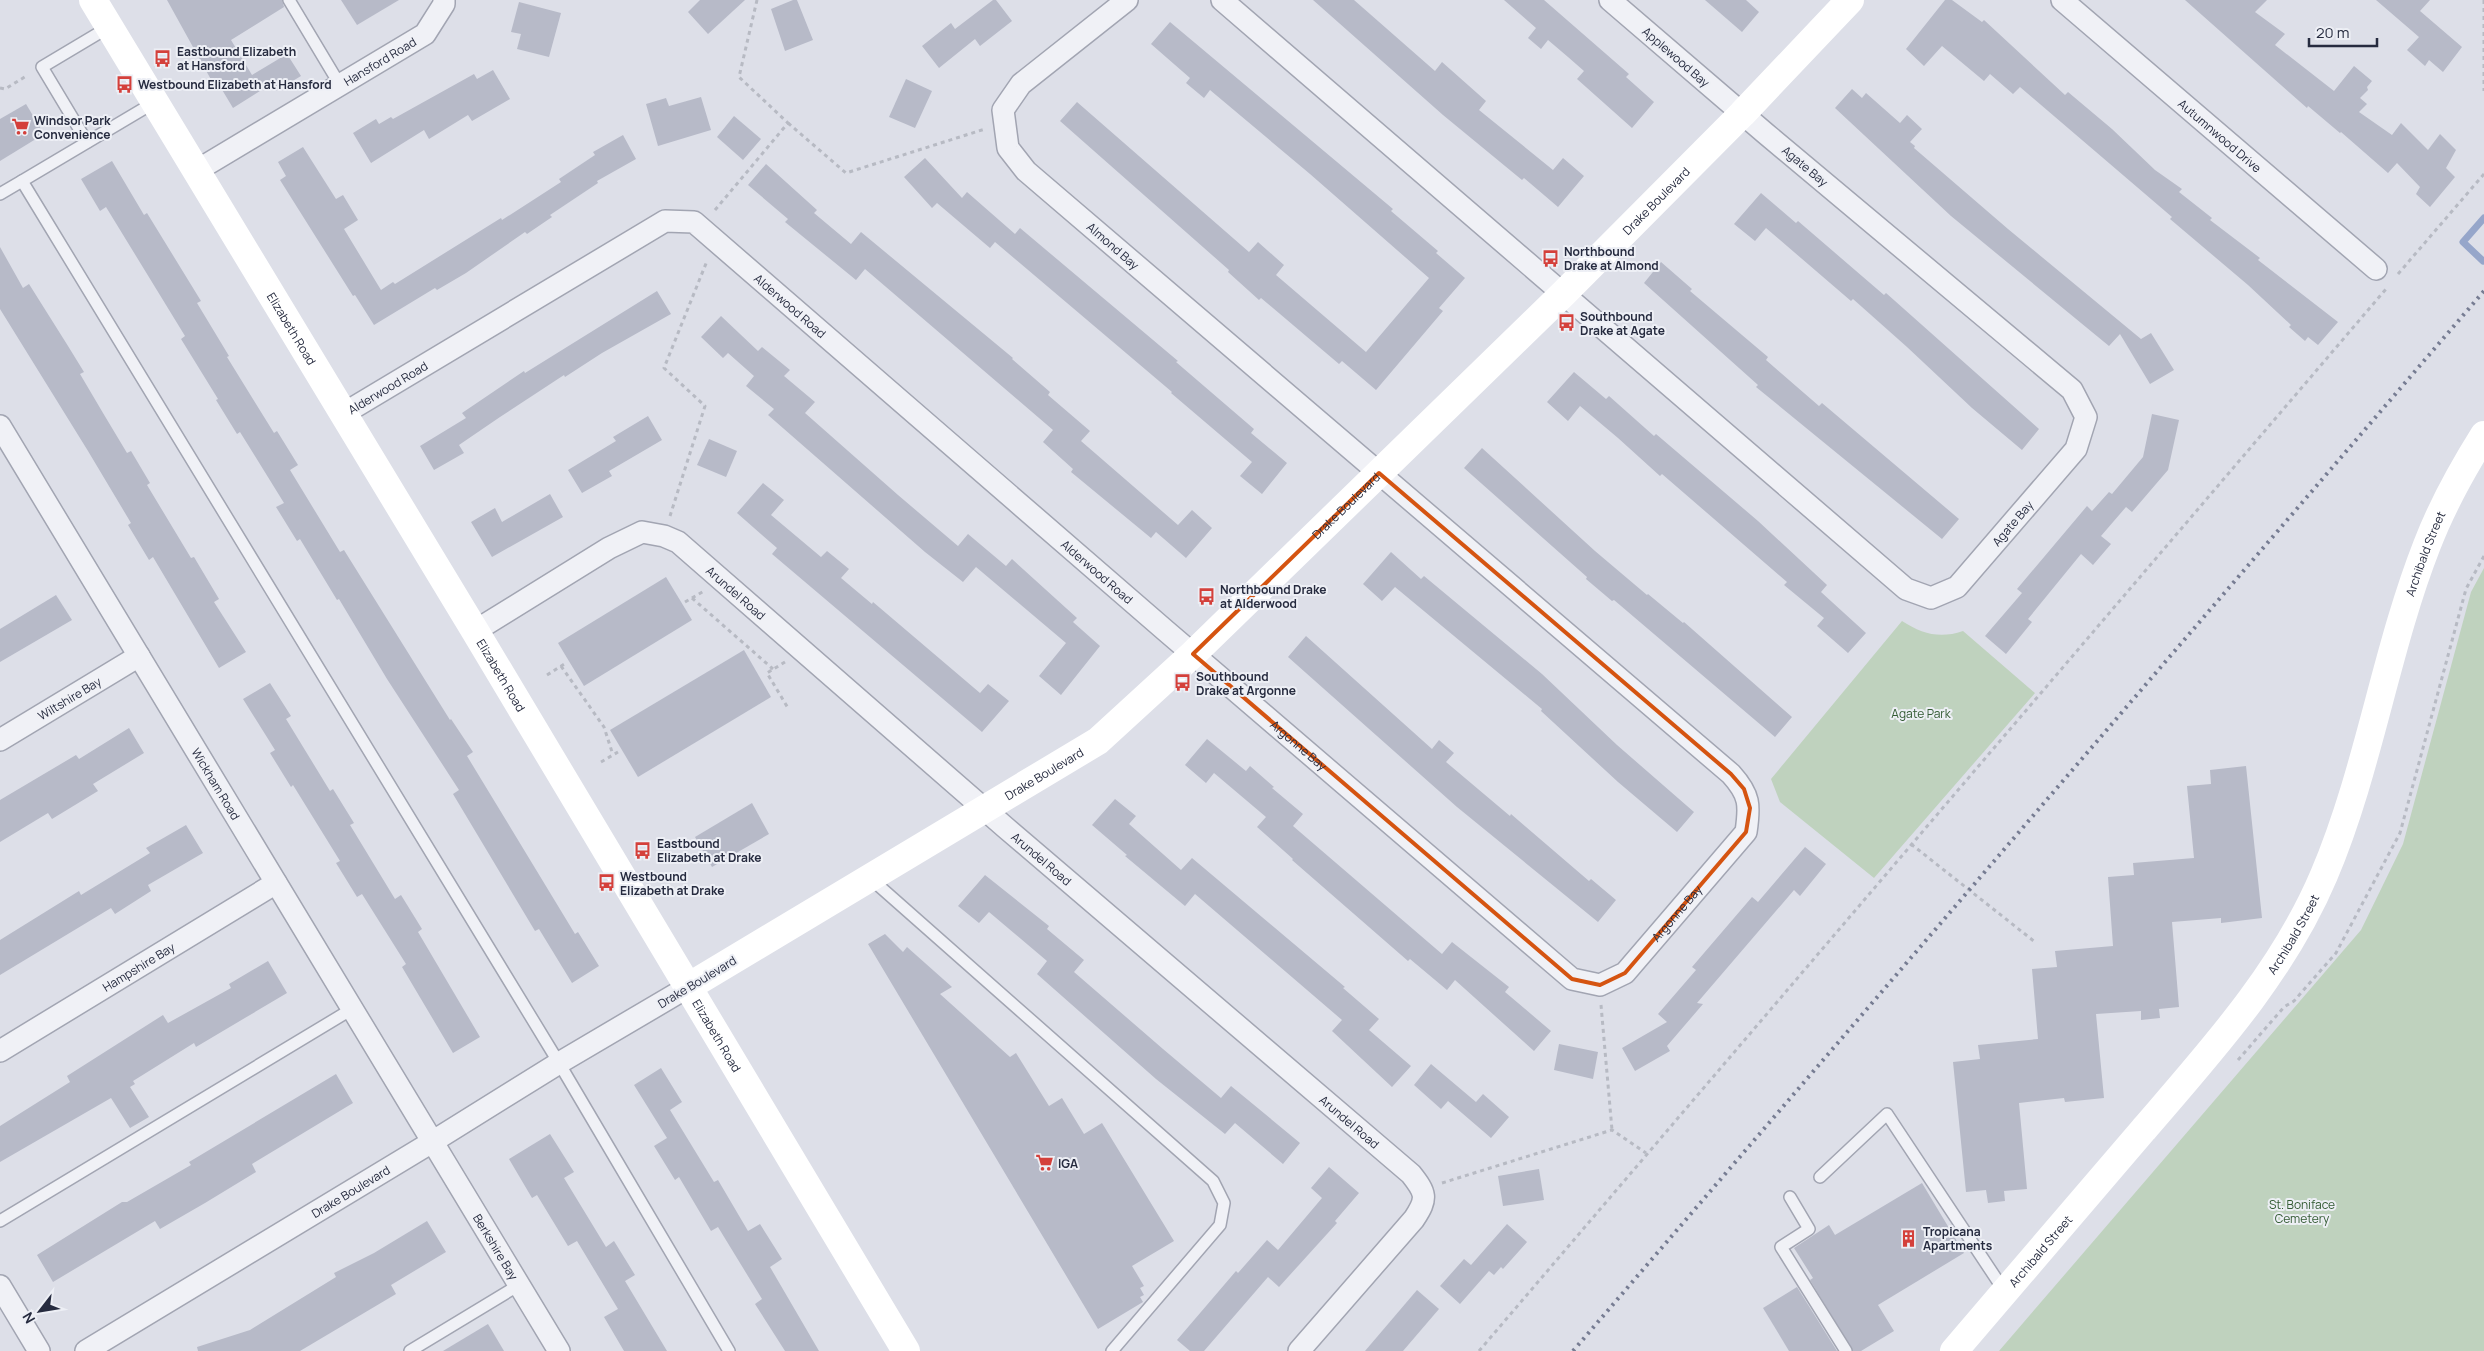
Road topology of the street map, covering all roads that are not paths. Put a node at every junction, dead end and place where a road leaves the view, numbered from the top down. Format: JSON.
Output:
{"nodes":[{"id":1,"x":93,"y":0,"type":"edge"},
{"id":2,"x":289,"y":0,"type":"edge"},
{"id":3,"x":444,"y":0,"type":"edge"},
{"id":4,"x":1127,"y":0,"type":"edge"},
{"id":5,"x":1222,"y":0,"type":"edge"},
{"id":6,"x":1610,"y":0,"type":"edge"},
{"id":7,"x":1850,"y":0,"type":"edge"},
{"id":8,"x":2062,"y":0,"type":"edge"},
{"id":9,"x":109,"y":26,"type":"junction"},
{"id":10,"x":340,"y":85,"type":"junction"},
{"id":11,"x":155,"y":102,"type":"junction"},
{"id":12,"x":1742,"y":114,"type":"junction"},
{"id":13,"x":87,"y":142,"type":"junction"},
{"id":14,"x":196,"y":171,"type":"junction"},
{"id":15,"x":22,"y":181,"type":"junction"},
{"id":16,"x":0,"y":194,"type":"edge"},
{"id":17,"x":2386,"y":279,"type":"road end"},
{"id":18,"x":1564,"y":293,"type":"junction"},
{"id":19,"x":343,"y":414,"type":"junction"},
{"id":20,"x":0,"y":426,"type":"edge"},
{"id":21,"x":2484,"y":435,"type":"edge"},
{"id":22,"x":1379,"y":473,"type":"junction"},
{"id":23,"x":475,"y":631,"type":"junction"},
{"id":24,"x":1193,"y":654,"type":"junction"},
{"id":25,"x":139,"y":656,"type":"junction"},
{"id":26,"x":0,"y":740,"type":"edge"},
{"id":27,"x":984,"y":808,"type":"junction"},
{"id":28,"x":870,"y":878,"type":"junction"},
{"id":29,"x":276,"y":883,"type":"junction"},
{"id":30,"x":688,"y":987,"type":"junction"},
{"id":31,"x":352,"y":1009,"type":"junction"},
{"id":32,"x":0,"y":1050,"type":"edge"},
{"id":33,"x":559,"y":1063,"type":"junction"},
{"id":34,"x":432,"y":1142,"type":"junction"},
{"id":35,"x":1820,"y":1177,"type":"dead end"},
{"id":36,"x":1790,"y":1197,"type":"dead end"},
{"id":37,"x":0,"y":1221,"type":"edge"},
{"id":38,"x":519,"y":1285,"type":"junction"},
{"id":39,"x":0,"y":1286,"type":"edge"},
{"id":40,"x":2005,"y":1292,"type":"junction"},
{"id":41,"x":39,"y":1351,"type":"edge"},
{"id":42,"x":86,"y":1351,"type":"edge"},
{"id":43,"x":410,"y":1351,"type":"edge"},
{"id":44,"x":559,"y":1351,"type":"edge"},
{"id":45,"x":729,"y":1351,"type":"edge"},
{"id":46,"x":906,"y":1351,"type":"edge"},
{"id":47,"x":1112,"y":1351,"type":"edge"},
{"id":48,"x":1299,"y":1351,"type":"edge"},
{"id":49,"x":1846,"y":1351,"type":"edge"},
{"id":50,"x":1954,"y":1351,"type":"edge"}],
"edges":[{"from":1,"to":9,"type":"street","name":"Elizabeth Road"},
{"from":2,"to":10,"type":"lane"},
{"from":3,"to":10,"type":"street","name":"Hansford Road"},
{"from":4,"to":22,"type":"street","name":"Almond Bay"},
{"from":5,"to":18,"type":"street"},
{"from":6,"to":12,"type":"street","name":"Applewood Bay"},
{"from":7,"to":12,"type":"street","name":"Drake Boulevard"},
{"from":8,"to":17,"type":"street","name":"Autumnwood Drive"},
{"from":9,"to":11,"type":"street","name":"Elizabeth Road"},
{"from":9,"to":13,"type":"lane"},
{"from":10,"to":14,"type":"street","name":"Hansford Road"},
{"from":11,"to":13,"type":"lane"},
{"from":11,"to":14,"type":"street","name":"Elizabeth Road"},
{"from":12,"to":18,"type":"street","name":"Drake Boulevard"},
{"from":12,"to":18,"type":"street","name":"Agate Bay"},
{"from":13,"to":15,"type":"lane"},
{"from":14,"to":19,"type":"street","name":"Elizabeth Road"},
{"from":15,"to":16,"type":"lane"},
{"from":15,"to":33,"type":"lane"},
{"from":18,"to":22,"type":"street","name":"Drake Boulevard"},
{"from":19,"to":23,"type":"street","name":"Elizabeth Road"},
{"from":19,"to":24,"type":"street","name":"Alderwood Road"},
{"from":20,"to":25,"type":"street","name":"Wickham Road"},
{"from":21,"to":40,"type":"street","name":"Archibald Street"},
{"from":22,"to":24,"type":"street","name":"Drake Boulevard"},
{"from":22,"to":24,"type":"street","name":"Argonne Bay"},
{"from":23,"to":27,"type":"street","name":"Arundel Road"},
{"from":23,"to":30,"type":"street","name":"Elizabeth Road"},
{"from":24,"to":27,"type":"street","name":"Drake Boulevard"},
{"from":25,"to":26,"type":"street","name":"Wiltshire Bay"},
{"from":25,"to":29,"type":"street","name":"Wickham Road"},
{"from":27,"to":28,"type":"street","name":"Drake Boulevard"},
{"from":27,"to":48,"type":"street","name":"Arundel Road"},
{"from":28,"to":30,"type":"street","name":"Drake Boulevard"},
{"from":28,"to":47,"type":"lane"},
{"from":29,"to":31,"type":"street","name":"Wickham Road"},
{"from":29,"to":32,"type":"street","name":"Hampshire Bay"},
{"from":30,"to":33,"type":"street","name":"Drake Boulevard"},
{"from":30,"to":46,"type":"street","name":"Elizabeth Road"},
{"from":31,"to":34,"type":"street","name":"Wickham Road"},
{"from":31,"to":37,"type":"lane"},
{"from":33,"to":34,"type":"street","name":"Drake Boulevard"},
{"from":33,"to":45,"type":"lane"},
{"from":34,"to":38,"type":"street","name":"Berkshire Bay"},
{"from":34,"to":42,"type":"street","name":"Drake Boulevard"},
{"from":35,"to":40,"type":"lane"},
{"from":36,"to":49,"type":"lane"},
{"from":38,"to":43,"type":"lane"},
{"from":38,"to":44,"type":"street","name":"Berkshire Bay"},
{"from":39,"to":41,"type":"street"},
{"from":40,"to":50,"type":"street","name":"Archibald Street"}]}
